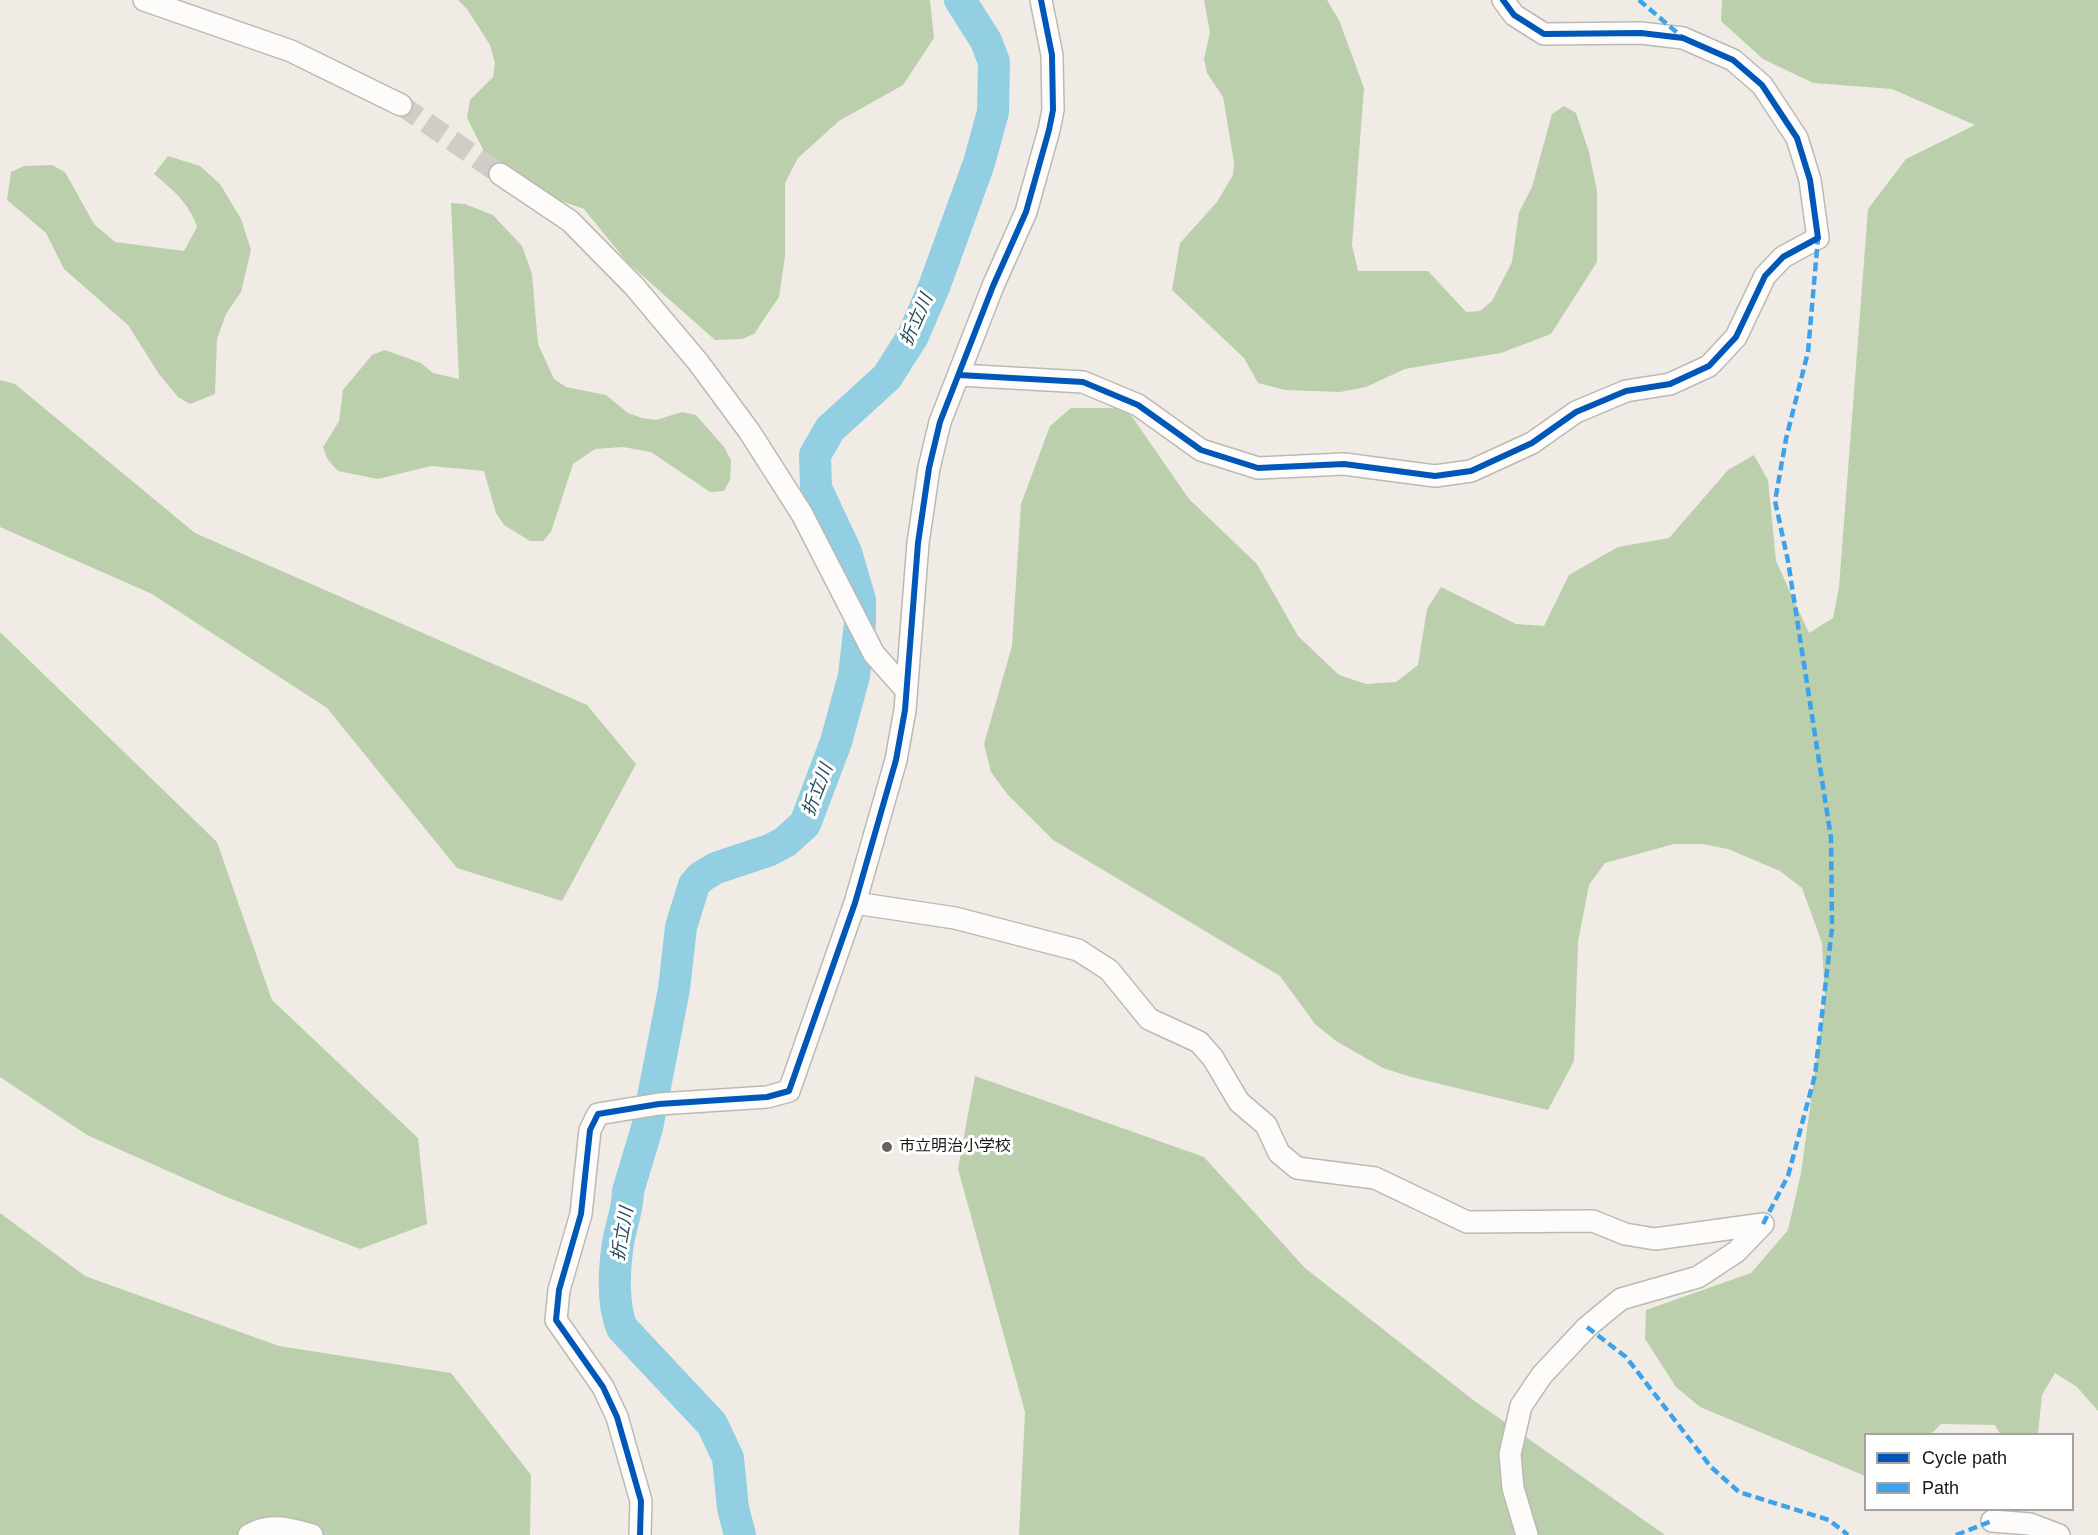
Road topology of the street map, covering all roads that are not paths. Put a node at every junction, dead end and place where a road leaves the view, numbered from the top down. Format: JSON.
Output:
{"nodes":[{"id":1,"x":144,"y":0,"type":"edge"},
{"id":2,"x":1041,"y":0,"type":"edge"},
{"id":3,"x":1503,"y":0,"type":"edge"},
{"id":4,"x":401,"y":105,"type":"tunnel mouth"},
{"id":5,"x":500,"y":174,"type":"tunnel mouth"},
{"id":6,"x":959,"y":375,"type":"junction"},
{"id":7,"x":906,"y":690,"type":"junction"},
{"id":8,"x":855,"y":903,"type":"junction"},
{"id":9,"x":1992,"y":1521,"type":"dead end"},
{"id":10,"x":249,"y":1535,"type":"edge"},
{"id":11,"x":312,"y":1535,"type":"edge"},
{"id":12,"x":640,"y":1535,"type":"edge"},
{"id":13,"x":1527,"y":1535,"type":"edge"},
{"id":14,"x":2059,"y":1535,"type":"edge"}],
"edges":[{"from":1,"to":4,"type":"street"},
{"from":2,"to":6,"type":"street"},
{"from":3,"to":6,"type":"street"},
{"from":5,"to":7,"type":"street"},
{"from":6,"to":7,"type":"street"},
{"from":7,"to":8,"type":"street"},
{"from":8,"to":12,"type":"street"},
{"from":8,"to":13,"type":"street"},
{"from":9,"to":14,"type":"street"},
{"from":10,"to":11,"type":"street"}]}
